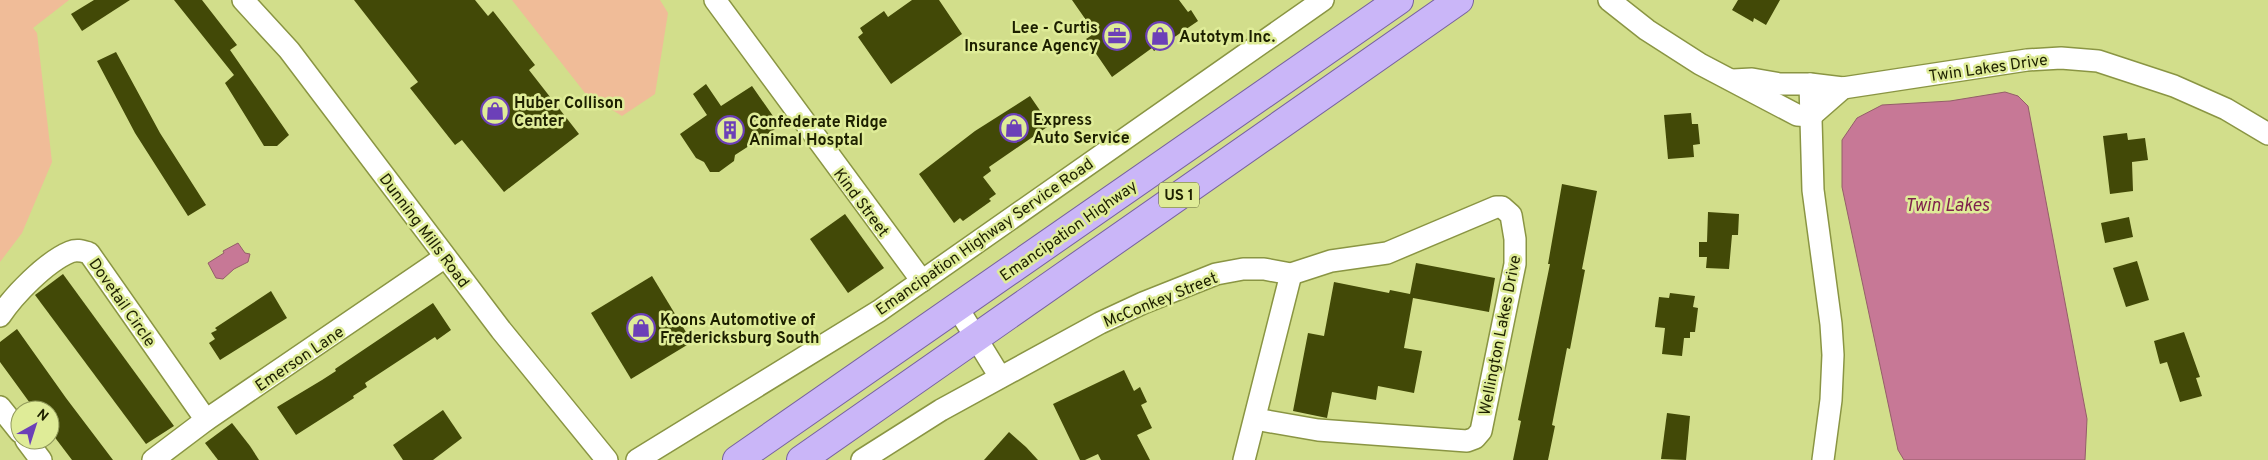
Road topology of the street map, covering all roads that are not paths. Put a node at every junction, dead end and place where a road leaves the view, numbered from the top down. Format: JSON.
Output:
{"nodes":[{"id":1,"x":243,"y":0,"type":"edge"},
{"id":2,"x":715,"y":0,"type":"edge"},
{"id":3,"x":1323,"y":0,"type":"edge"},
{"id":4,"x":1399,"y":0,"type":"edge"},
{"id":5,"x":1459,"y":0,"type":"edge"},
{"id":6,"x":1609,"y":0,"type":"edge"},
{"id":7,"x":1733,"y":80,"type":"junction"},
{"id":8,"x":1810,"y":84,"type":"junction"},
{"id":9,"x":1843,"y":88,"type":"junction"},
{"id":10,"x":1811,"y":116,"type":"junction"},
{"id":11,"x":2268,"y":134,"type":"edge"},
{"id":12,"x":445,"y":257,"type":"junction"},
{"id":13,"x":1291,"y":274,"type":"junction"},
{"id":14,"x":922,"y":281,"type":"junction"},
{"id":15,"x":957,"y":307,"type":"junction"},
{"id":16,"x":0,"y":316,"type":"edge"},
{"id":17,"x":975,"y":337,"type":"junction"},
{"id":18,"x":1000,"y":377,"type":"junction"},
{"id":19,"x":0,"y":407,"type":"edge"},
{"id":20,"x":1255,"y":419,"type":"junction"},
{"id":21,"x":10,"y":420,"type":"edge"},
{"id":22,"x":206,"y":420,"type":"junction"},
{"id":23,"x":167,"y":456,"type":"edge"},
{"id":24,"x":607,"y":460,"type":"edge"},
{"id":25,"x":637,"y":460,"type":"edge"},
{"id":26,"x":737,"y":460,"type":"edge"},
{"id":27,"x":801,"y":460,"type":"edge"},
{"id":28,"x":862,"y":460,"type":"edge"},
{"id":29,"x":1244,"y":460,"type":"edge"},
{"id":30,"x":1822,"y":460,"type":"edge"}],
"edges":[{"from":1,"to":12,"type":"street","name":"Dunning Mills Road"},
{"from":2,"to":14,"type":"street","name":"Kind Street"},
{"from":3,"to":14,"type":"street","name":"Emancipation Highway Service Road"},
{"from":4,"to":15,"type":"main road","name":"Emancipation Highway","number":"US 1"},
{"from":5,"to":17,"type":"main road","number":"US 1"},
{"from":6,"to":7,"type":"street","name":"Twin Lakes Drive"},
{"from":7,"to":8,"type":"street","name":"Twin Lakes Drive"},
{"from":7,"to":10,"type":"street","name":"Twin Lakes Drive"},
{"from":8,"to":9,"type":"street","name":"Twin Lakes Drive"},
{"from":8,"to":10,"type":"street"},
{"from":9,"to":10,"type":"street"},
{"from":9,"to":11,"type":"street","name":"Twin Lakes Drive"},
{"from":10,"to":30,"type":"street"},
{"from":12,"to":22,"type":"street","name":"Emerson Lane"},
{"from":12,"to":24,"type":"street","name":"Dunning Mills Road"},
{"from":13,"to":18,"type":"street","name":"McConkey Street"},
{"from":13,"to":20,"type":"street"},
{"from":13,"to":20,"type":"street","name":"Wellington Lakes Drive"},
{"from":14,"to":25,"type":"street","name":"Emancipation Highway Service Road"},
{"from":15,"to":17,"type":"street"},
{"from":15,"to":26,"type":"main road","name":"Emancipation Highway","number":"US 1"},
{"from":16,"to":22,"type":"street","name":"Dovetail Circle"},
{"from":17,"to":18,"type":"street"},
{"from":17,"to":27,"type":"main road","number":"US 1"},
{"from":18,"to":28,"type":"street","name":"McConkey Street"},
{"from":19,"to":21,"type":"street"},
{"from":20,"to":29,"type":"street"},
{"from":22,"to":23,"type":"street","name":"Emerson Lane"}]}
